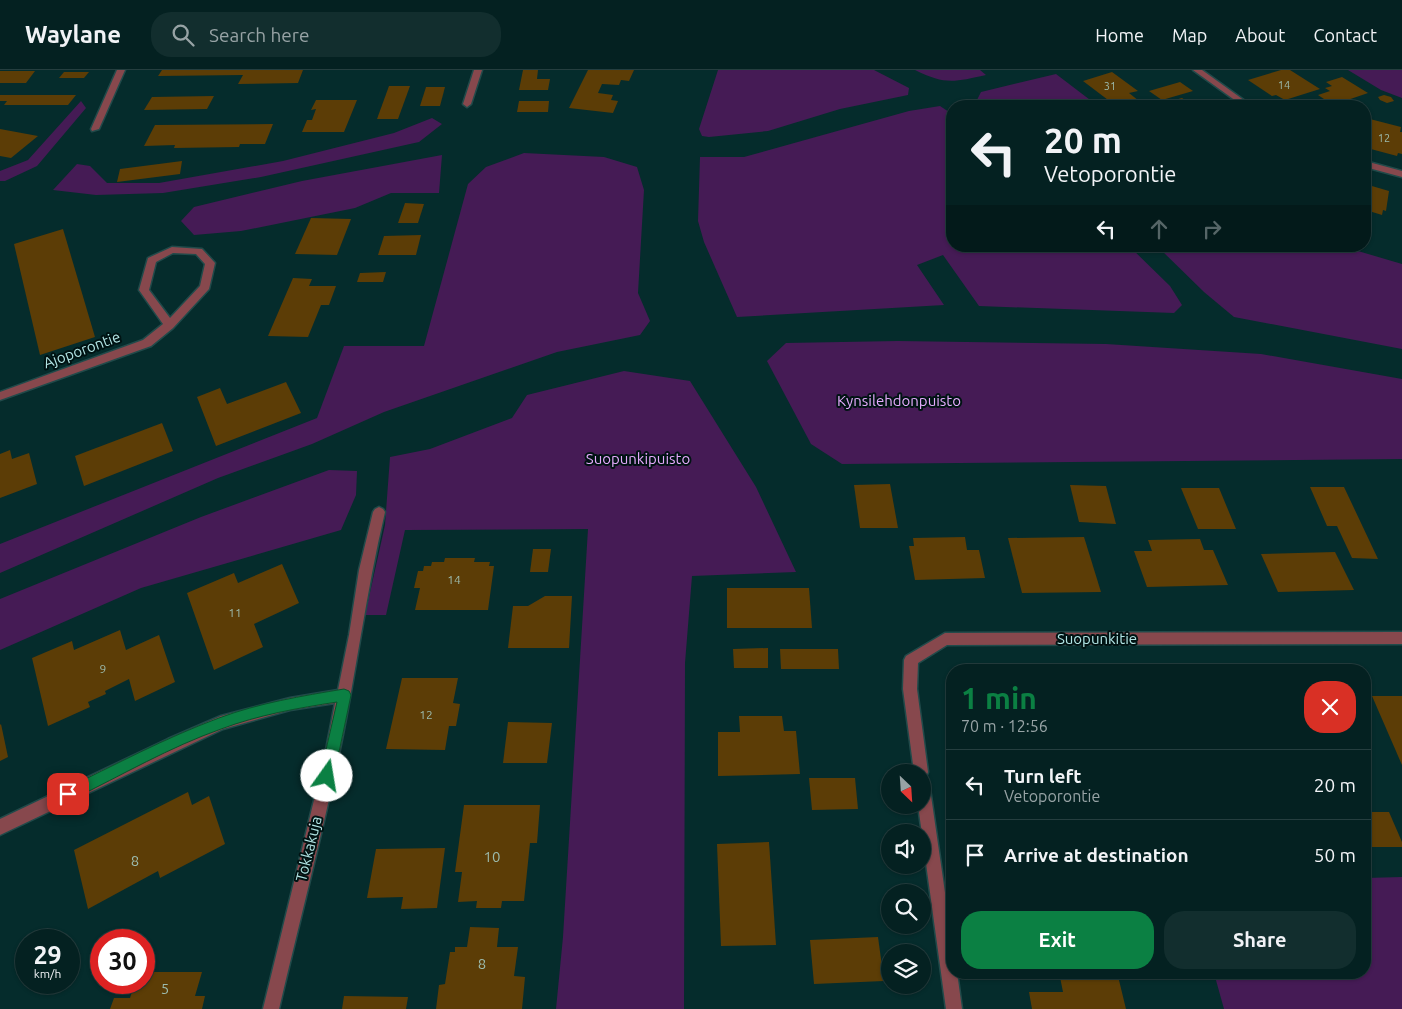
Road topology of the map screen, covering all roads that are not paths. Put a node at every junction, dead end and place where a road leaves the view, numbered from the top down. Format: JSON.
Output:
{"nodes":[{"id":1,"x":121,"y":70,"type":"edge"},
{"id":2,"x":478,"y":70,"type":"edge"},
{"id":3,"x":1197,"y":70,"type":"edge"},
{"id":4,"x":1240,"y":100,"type":"edge"},
{"id":5,"x":467,"y":104,"type":"dead end"},
{"id":6,"x":95,"y":129,"type":"dead end"},
{"id":7,"x":1371,"y":166,"type":"edge"},
{"id":8,"x":1402,"y":174,"type":"edge"},
{"id":9,"x":170,"y":325,"type":"junction"},
{"id":10,"x":0,"y":396,"type":"edge"},
{"id":11,"x":379,"y":512,"type":"dead end"},
{"id":12,"x":1402,"y":638,"type":"edge"},
{"id":13,"x":344,"y":695,"type":"junction"},
{"id":14,"x":920,"y":764,"type":"edge"},
{"id":15,"x":927,"y":814,"type":"edge"},
{"id":16,"x":0,"y":827,"type":"edge"},
{"id":17,"x":946,"y":952,"type":"edge"},
{"id":18,"x":950,"y":979,"type":"edge"},
{"id":19,"x":271,"y":1009,"type":"edge"},
{"id":20,"x":954,"y":1009,"type":"edge"}],
"edges":[{"from":1,"to":6,"type":"street"},
{"from":2,"to":5,"type":"street"},
{"from":3,"to":4,"type":"street"},
{"from":7,"to":8,"type":"street"},
{"from":9,"to":9,"type":"street","name":"Ajoporontie"},
{"from":9,"to":10,"type":"street","name":"Ajoporontie"},
{"from":11,"to":13,"type":"street","name":"Tokkakuja"},
{"from":12,"to":14,"type":"street","name":"Suopunkitie"},
{"from":13,"to":16,"type":"street"},
{"from":13,"to":19,"type":"street","name":"Tokkakuja"},
{"from":15,"to":17,"type":"street"},
{"from":18,"to":20,"type":"street"}]}
